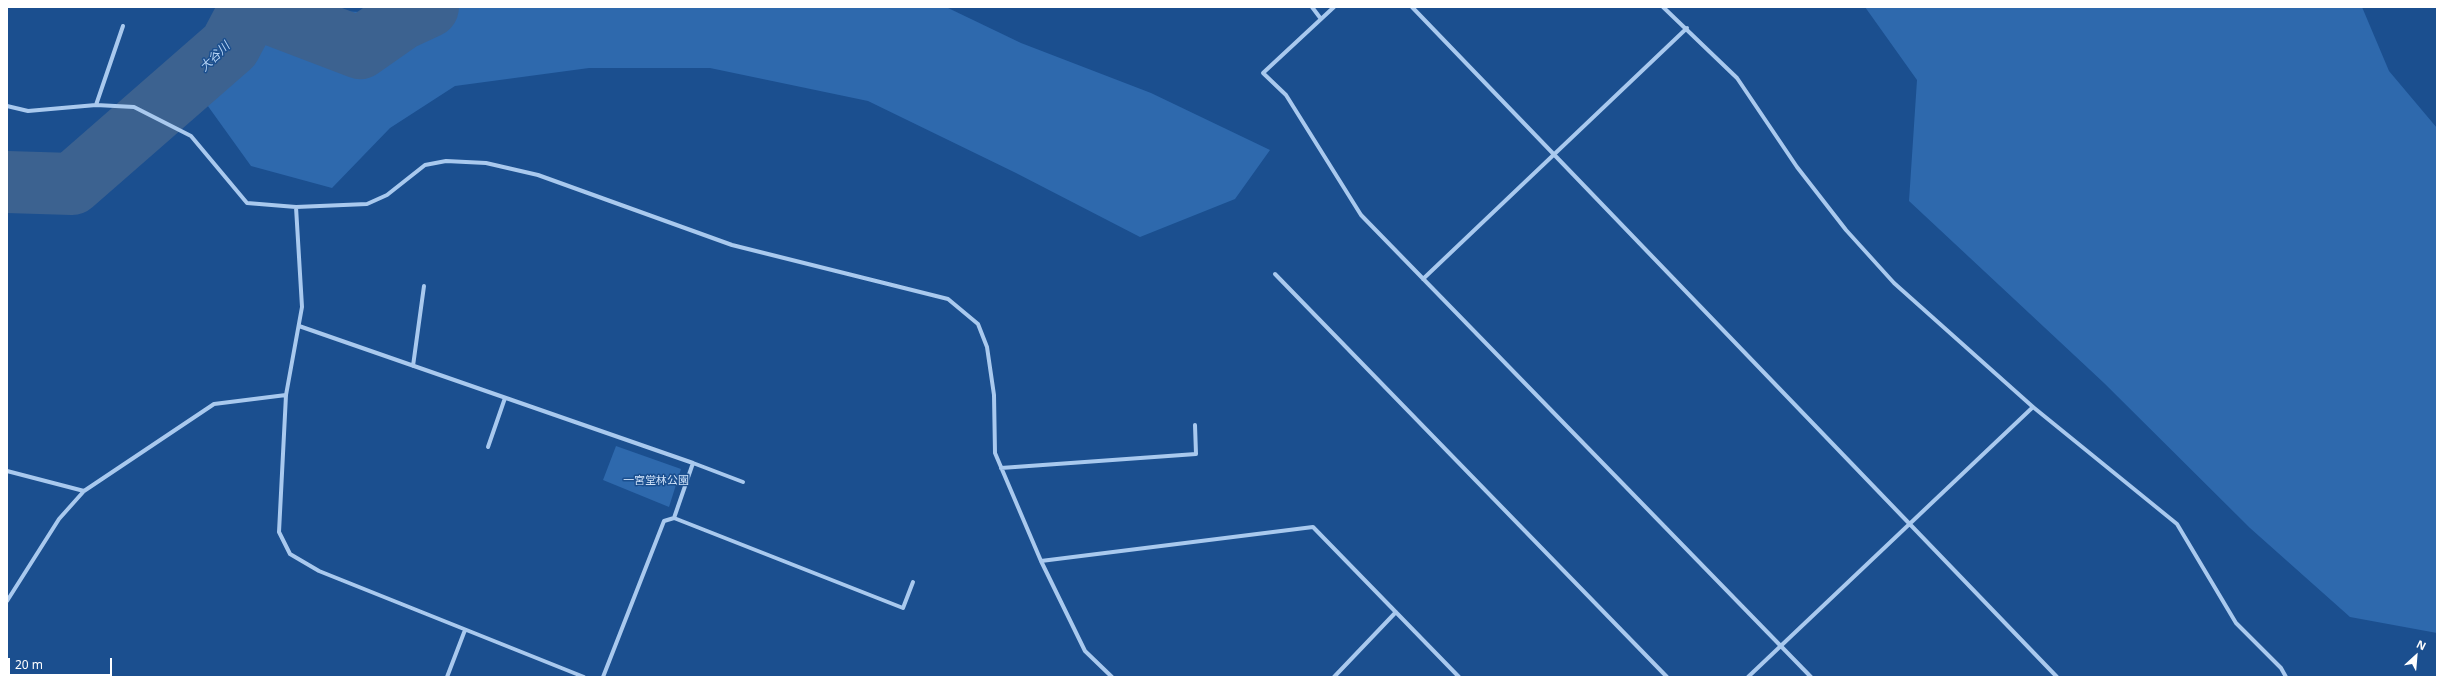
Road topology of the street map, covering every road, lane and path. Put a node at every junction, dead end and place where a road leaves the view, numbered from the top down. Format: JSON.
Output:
{"nodes":[{"id":1,"x":1312,"y":7,"type":"edge"},
{"id":2,"x":1334,"y":7,"type":"edge"},
{"id":3,"x":1412,"y":7,"type":"edge"},
{"id":4,"x":1663,"y":7,"type":"edge"},
{"id":5,"x":1321,"y":19,"type":"junction"},
{"id":6,"x":123,"y":26,"type":"dead end"},
{"id":7,"x":1687,"y":28,"type":"junction"},
{"id":8,"x":96,"y":105,"type":"junction"},
{"id":9,"x":7,"y":106,"type":"edge"},
{"id":10,"x":1554,"y":155,"type":"junction"},
{"id":11,"x":296,"y":207,"type":"junction"},
{"id":12,"x":1275,"y":274,"type":"dead end"},
{"id":13,"x":1423,"y":279,"type":"junction"},
{"id":14,"x":424,"y":286,"type":"dead end"},
{"id":15,"x":299,"y":326,"type":"junction"},
{"id":16,"x":412,"y":366,"type":"junction"},
{"id":17,"x":286,"y":395,"type":"junction"},
{"id":18,"x":505,"y":398,"type":"junction"},
{"id":19,"x":2033,"y":407,"type":"junction"},
{"id":20,"x":1195,"y":425,"type":"dead end"},
{"id":21,"x":488,"y":447,"type":"dead end"},
{"id":22,"x":693,"y":463,"type":"junction"},
{"id":23,"x":1001,"y":468,"type":"junction"},
{"id":24,"x":7,"y":471,"type":"edge"},
{"id":25,"x":743,"y":482,"type":"dead end"},
{"id":26,"x":84,"y":491,"type":"junction"},
{"id":27,"x":674,"y":518,"type":"junction"},
{"id":28,"x":1909,"y":524,"type":"junction"},
{"id":29,"x":1041,"y":561,"type":"junction"},
{"id":30,"x":912,"y":582,"type":"dead end"},
{"id":31,"x":7,"y":601,"type":"edge"},
{"id":32,"x":1396,"y":612,"type":"junction"},
{"id":33,"x":465,"y":630,"type":"junction"},
{"id":34,"x":1781,"y":646,"type":"junction"},
{"id":35,"x":447,"y":677,"type":"edge"},
{"id":36,"x":584,"y":677,"type":"edge"},
{"id":37,"x":603,"y":677,"type":"edge"},
{"id":38,"x":1112,"y":677,"type":"edge"},
{"id":39,"x":1334,"y":677,"type":"edge"},
{"id":40,"x":1460,"y":677,"type":"edge"},
{"id":41,"x":1667,"y":677,"type":"edge"},
{"id":42,"x":1748,"y":677,"type":"edge"},
{"id":43,"x":1811,"y":677,"type":"edge"},
{"id":44,"x":2057,"y":677,"type":"edge"},
{"id":45,"x":2286,"y":677,"type":"edge"}],
"edges":[{"from":1,"to":5,"type":"street"},
{"from":2,"to":5,"type":"street"},
{"from":3,"to":10,"type":"street"},
{"from":4,"to":7,"type":"street"},
{"from":5,"to":13,"type":"street"},
{"from":6,"to":8,"type":"street"},
{"from":7,"to":10,"type":"street"},
{"from":7,"to":19,"type":"street"},
{"from":8,"to":9,"type":"street"},
{"from":8,"to":11,"type":"street"},
{"from":10,"to":13,"type":"street"},
{"from":10,"to":28,"type":"street"},
{"from":11,"to":15,"type":"street"},
{"from":11,"to":23,"type":"street"},
{"from":12,"to":41,"type":"street"},
{"from":13,"to":34,"type":"street"},
{"from":14,"to":16,"type":"street"},
{"from":15,"to":16,"type":"street"},
{"from":15,"to":17,"type":"street"},
{"from":16,"to":18,"type":"street"},
{"from":17,"to":26,"type":"street"},
{"from":17,"to":33,"type":"street"},
{"from":18,"to":21,"type":"street"},
{"from":18,"to":22,"type":"street"},
{"from":19,"to":28,"type":"street"},
{"from":19,"to":45,"type":"street"},
{"from":20,"to":23,"type":"street"},
{"from":22,"to":25,"type":"street"},
{"from":22,"to":27,"type":"street"},
{"from":23,"to":29,"type":"street"},
{"from":24,"to":26,"type":"street"},
{"from":26,"to":31,"type":"street"},
{"from":27,"to":30,"type":"street"},
{"from":27,"to":37,"type":"street"},
{"from":28,"to":34,"type":"street"},
{"from":28,"to":44,"type":"street"},
{"from":29,"to":32,"type":"street"},
{"from":29,"to":38,"type":"street"},
{"from":32,"to":39,"type":"street"},
{"from":32,"to":40,"type":"street"},
{"from":33,"to":35,"type":"street"},
{"from":33,"to":36,"type":"street"},
{"from":34,"to":42,"type":"street"},
{"from":34,"to":43,"type":"street"}]}
